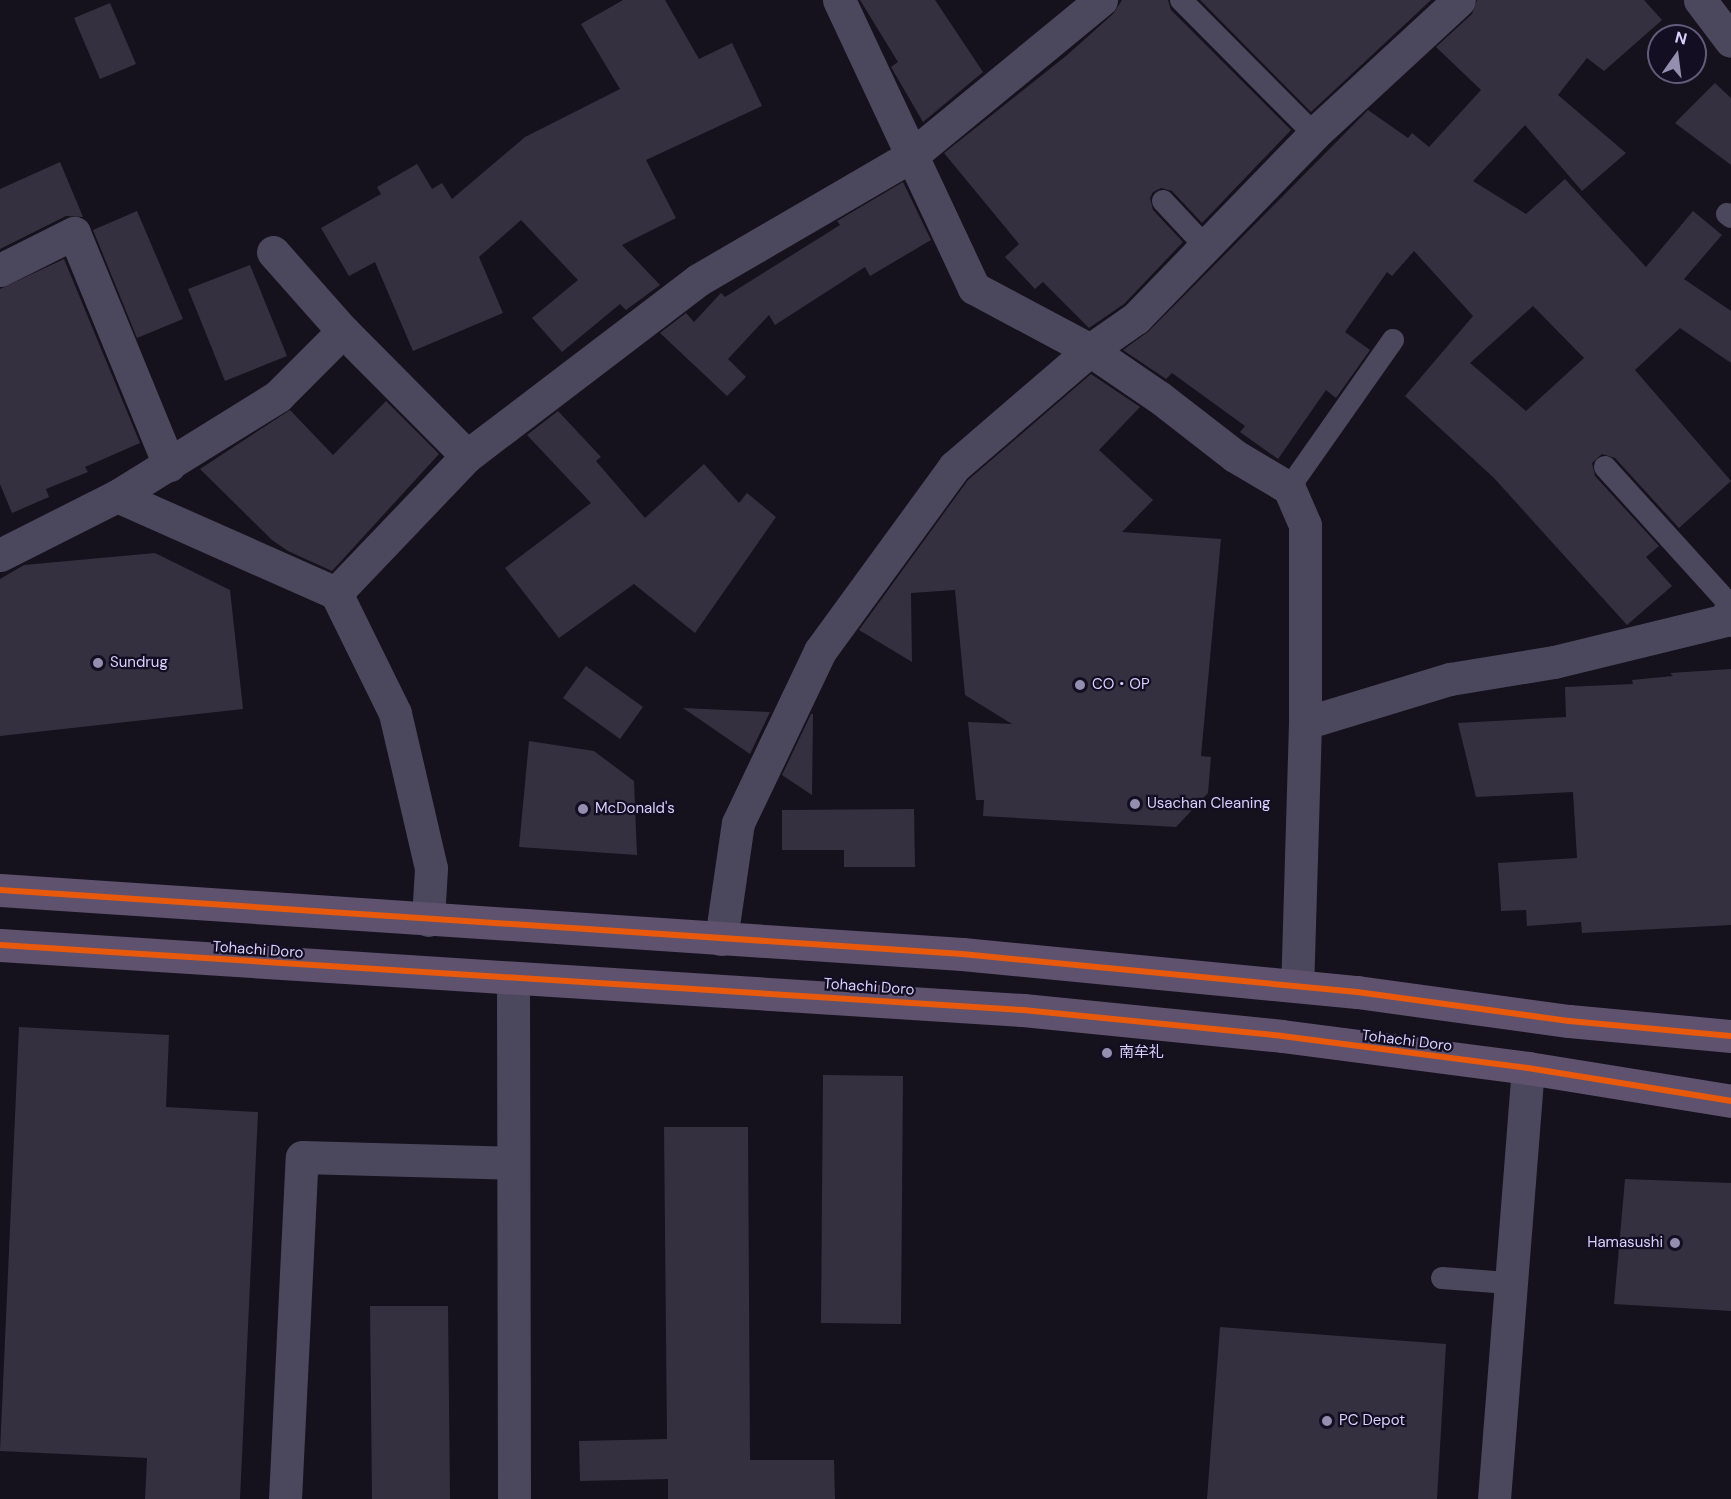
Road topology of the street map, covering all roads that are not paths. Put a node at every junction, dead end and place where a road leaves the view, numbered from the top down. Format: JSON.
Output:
{"nodes":[{"id":1,"x":840,"y":0,"type":"edge"},
{"id":2,"x":1181,"y":0,"type":"edge"},
{"id":3,"x":1459,"y":0,"type":"edge"},
{"id":4,"x":1700,"y":0,"type":"edge"},
{"id":5,"x":1081,"y":6,"type":"edge"},
{"id":6,"x":1731,"y":41,"type":"edge"},
{"id":7,"x":1314,"y":134,"type":"junction"},
{"id":8,"x":911,"y":156,"type":"junction"},
{"id":9,"x":1163,"y":201,"type":"dead end"},
{"id":10,"x":1206,"y":246,"type":"junction"},
{"id":11,"x":273,"y":252,"type":"dead end"},
{"id":12,"x":0,"y":270,"type":"edge"},
{"id":13,"x":343,"y":331,"type":"junction"},
{"id":14,"x":1393,"y":340,"type":"dead end"},
{"id":15,"x":1090,"y":350,"type":"junction"},
{"id":16,"x":467,"y":456,"type":"junction"},
{"id":17,"x":169,"y":465,"type":"junction"},
{"id":18,"x":1605,"y":467,"type":"dead end"},
{"id":19,"x":1289,"y":488,"type":"junction"},
{"id":20,"x":117,"y":496,"type":"junction"},
{"id":21,"x":1,"y":553,"type":"edge"},
{"id":22,"x":336,"y":593,"type":"junction"},
{"id":23,"x":1730,"y":613,"type":"edge"},
{"id":24,"x":1305,"y":723,"type":"junction"},
{"id":25,"x":0,"y":890,"type":"edge"},
{"id":26,"x":428,"y":920,"type":"junction"},
{"id":27,"x":720,"y":939,"type":"junction"},
{"id":28,"x":0,"y":945,"type":"edge"},
{"id":29,"x":513,"y":980,"type":"junction"},
{"id":30,"x":1297,"y":985,"type":"junction"},
{"id":31,"x":1731,"y":1036,"type":"edge"},
{"id":32,"x":1528,"y":1068,"type":"junction"},
{"id":33,"x":1731,"y":1101,"type":"edge"},
{"id":34,"x":513,"y":1163,"type":"junction"},
{"id":35,"x":1442,"y":1278,"type":"dead end"},
{"id":36,"x":1509,"y":1283,"type":"junction"},
{"id":37,"x":285,"y":1499,"type":"edge"},
{"id":38,"x":514,"y":1499,"type":"edge"},
{"id":39,"x":1494,"y":1499,"type":"edge"}],
"edges":[{"from":1,"to":8,"type":"street"},
{"from":2,"to":7,"type":"lane"},
{"from":3,"to":7,"type":"street"},
{"from":4,"to":6,"type":"street"},
{"from":5,"to":8,"type":"street"},
{"from":7,"to":10,"type":"street"},
{"from":8,"to":15,"type":"street"},
{"from":8,"to":16,"type":"street"},
{"from":9,"to":10,"type":"lane"},
{"from":10,"to":15,"type":"street"},
{"from":11,"to":13,"type":"street"},
{"from":12,"to":17,"type":"street"},
{"from":13,"to":16,"type":"street"},
{"from":13,"to":17,"type":"street"},
{"from":14,"to":19,"type":"lane"},
{"from":15,"to":19,"type":"street"},
{"from":15,"to":27,"type":"street"},
{"from":16,"to":22,"type":"street"},
{"from":17,"to":20,"type":"street"},
{"from":18,"to":23,"type":"lane"},
{"from":19,"to":24,"type":"street"},
{"from":20,"to":21,"type":"street"},
{"from":20,"to":22,"type":"street"},
{"from":22,"to":26,"type":"street"},
{"from":23,"to":24,"type":"street"},
{"from":24,"to":30,"type":"street"},
{"from":25,"to":26,"type":"main road"},
{"from":26,"to":27,"type":"main road"},
{"from":27,"to":30,"type":"main road"},
{"from":28,"to":29,"type":"main road","name":"Tohachi Doro"},
{"from":29,"to":32,"type":"main road","name":"Tohachi Doro"},
{"from":29,"to":34,"type":"street"},
{"from":30,"to":31,"type":"main road"},
{"from":32,"to":33,"type":"main road","name":"Tohachi Doro"},
{"from":32,"to":36,"type":"street"},
{"from":34,"to":37,"type":"street"},
{"from":34,"to":38,"type":"street"},
{"from":35,"to":36,"type":"lane"},
{"from":36,"to":39,"type":"street"}]}
